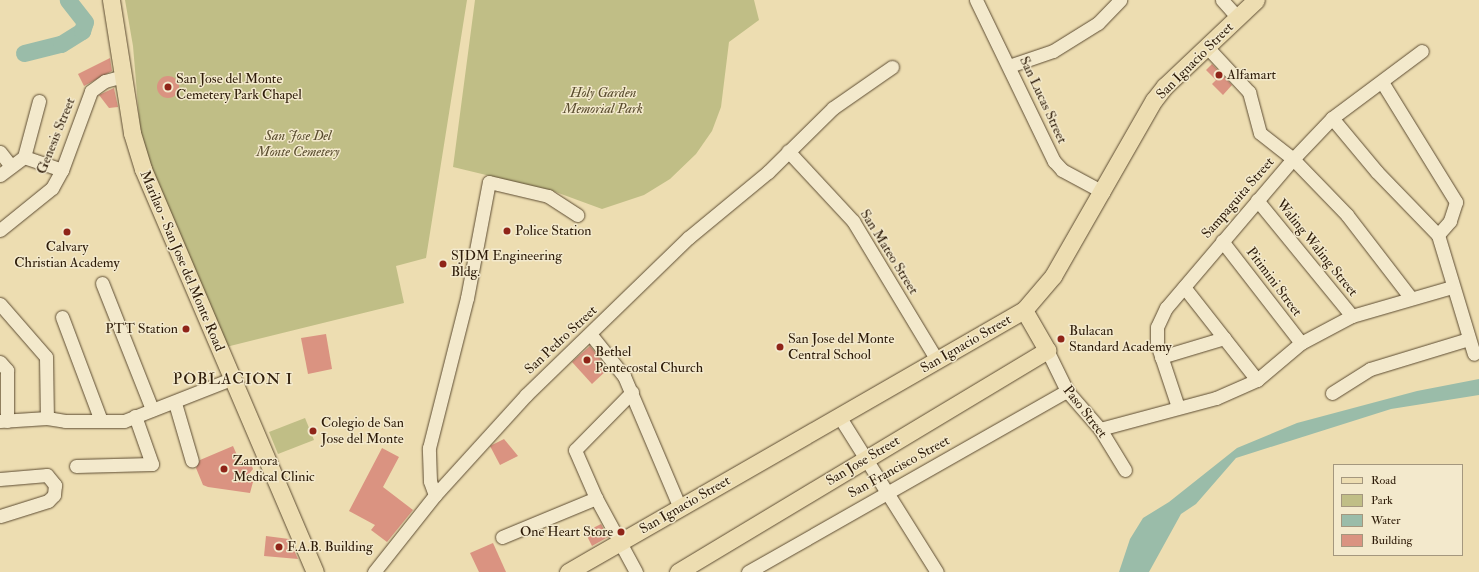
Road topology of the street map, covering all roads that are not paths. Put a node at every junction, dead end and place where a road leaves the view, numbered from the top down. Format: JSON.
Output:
{"nodes":[{"id":1,"x":111,"y":0,"type":"edge"},
{"id":2,"x":976,"y":0,"type":"edge"},
{"id":3,"x":1120,"y":0,"type":"edge"},
{"id":4,"x":1222,"y":0,"type":"edge"},
{"id":5,"x":1256,"y":0,"type":"edge"},
{"id":6,"x":1238,"y":18,"type":"junction"},
{"id":7,"x":1207,"y":47,"type":"junction"},
{"id":8,"x":1422,"y":51,"type":"dead end"},
{"id":9,"x":1009,"y":66,"type":"junction"},
{"id":10,"x":892,"y":67,"type":"dead end"},
{"id":11,"x":124,"y":76,"type":"junction"},
{"id":12,"x":1382,"y":82,"type":"junction"},
{"id":13,"x":39,"y":101,"type":"dead end"},
{"id":14,"x":1332,"y":118,"type":"junction"},
{"id":15,"x":788,"y":151,"type":"junction"},
{"id":16,"x":0,"y":152,"type":"edge"},
{"id":17,"x":24,"y":156,"type":"junction"},
{"id":18,"x":1293,"y":159,"type":"junction"},
{"id":19,"x":11,"y":166,"type":"junction"},
{"id":20,"x":62,"y":170,"type":"junction"},
{"id":21,"x":0,"y":175,"type":"edge"},
{"id":22,"x":1103,"y":192,"type":"junction"},
{"id":23,"x":1257,"y":200,"type":"junction"},
{"id":24,"x":577,"y":214,"type":"dead end"},
{"id":25,"x":0,"y":230,"type":"edge"},
{"id":26,"x":1438,"y":235,"type":"junction"},
{"id":27,"x":1222,"y":241,"type":"junction"},
{"id":28,"x":102,"y":283,"type":"dead end"},
{"id":29,"x":1184,"y":287,"type":"junction"},
{"id":30,"x":1452,"y":288,"type":"junction"},
{"id":31,"x":1411,"y":298,"type":"junction"},
{"id":32,"x":0,"y":304,"type":"edge"},
{"id":33,"x":1024,"y":310,"type":"junction"},
{"id":34,"x":1352,"y":316,"type":"junction"},
{"id":35,"x":62,"y":317,"type":"dead end"},
{"id":36,"x":591,"y":335,"type":"junction"},
{"id":37,"x":1224,"y":338,"type":"junction"},
{"id":38,"x":1469,"y":339,"type":"junction"},
{"id":39,"x":1300,"y":344,"type":"junction"},
{"id":40,"x":1046,"y":350,"type":"junction"},
{"id":41,"x":1474,"y":354,"type":"dead end"},
{"id":42,"x":1161,"y":357,"type":"junction"},
{"id":43,"x":937,"y":360,"type":"junction"},
{"id":44,"x":0,"y":362,"type":"edge"},
{"id":45,"x":231,"y":379,"type":"junction"},
{"id":46,"x":1257,"y":380,"type":"junction"},
{"id":47,"x":1067,"y":391,"type":"junction"},
{"id":48,"x":632,"y":392,"type":"junction"},
{"id":49,"x":1332,"y":393,"type":"dead end"},
{"id":50,"x":175,"y":403,"type":"junction"},
{"id":51,"x":1178,"y":407,"type":"junction"},
{"id":52,"x":152,"y":409,"type":"junction"},
{"id":53,"x":135,"y":416,"type":"junction"},
{"id":54,"x":839,"y":416,"type":"junction"},
{"id":55,"x":47,"y":418,"type":"junction"},
{"id":56,"x":3,"y":421,"type":"edge"},
{"id":57,"x":100,"y":421,"type":"junction"},
{"id":58,"x":1100,"y":429,"type":"junction"},
{"id":59,"x":865,"y":460,"type":"junction"},
{"id":60,"x":192,"y":461,"type":"dead end"},
{"id":61,"x":76,"y":466,"type":"dead end"},
{"id":62,"x":1126,"y":470,"type":"dead end"},
{"id":63,"x":0,"y":479,"type":"edge"},
{"id":64,"x":886,"y":492,"type":"junction"},
{"id":65,"x":435,"y":495,"type":"junction"},
{"id":66,"x":596,"y":498,"type":"junction"},
{"id":67,"x":680,"y":508,"type":"junction"},
{"id":68,"x":0,"y":516,"type":"edge"},
{"id":69,"x":502,"y":537,"type":"dead end"},
{"id":70,"x":620,"y":542,"type":"junction"},
{"id":71,"x":315,"y":572,"type":"edge"},
{"id":72,"x":374,"y":572,"type":"edge"},
{"id":73,"x":568,"y":572,"type":"edge"},
{"id":74,"x":636,"y":572,"type":"edge"},
{"id":75,"x":678,"y":572,"type":"edge"},
{"id":76,"x":748,"y":572,"type":"edge"},
{"id":77,"x":937,"y":572,"type":"edge"}],
"edges":[{"from":1,"to":11,"type":"main road","name":"Marilao - San Jose del Monte Road"},
{"from":2,"to":9,"type":"street","name":"San Lucas Street"},
{"from":3,"to":9,"type":"street"},
{"from":4,"to":6,"type":"street"},
{"from":5,"to":6,"type":"main road","name":"San Ignacio Street"},
{"from":6,"to":7,"type":"main road","name":"San Ignacio Street"},
{"from":7,"to":18,"type":"street"},
{"from":7,"to":22,"type":"main road","name":"San Ignacio Street"},
{"from":8,"to":12,"type":"street","name":"Sampaguita Street"},
{"from":9,"to":22,"type":"street","name":"San Lucas Street"},
{"from":10,"to":15,"type":"street","name":"San Pedro Street"},
{"from":11,"to":20,"type":"street","name":"Genesis Street"},
{"from":11,"to":45,"type":"main road","name":"Marilao - San Jose del Monte Road"},
{"from":12,"to":14,"type":"street","name":"Sampaguita Street"},
{"from":12,"to":26,"type":"street"},
{"from":13,"to":17,"type":"street"},
{"from":14,"to":18,"type":"street","name":"Sampaguita Street"},
{"from":14,"to":26,"type":"street"},
{"from":15,"to":36,"type":"street","name":"San Pedro Street"},
{"from":15,"to":43,"type":"street","name":"San Mateo Street"},
{"from":16,"to":19,"type":"street"},
{"from":17,"to":19,"type":"street"},
{"from":17,"to":20,"type":"street"},
{"from":18,"to":23,"type":"street","name":"Sampaguita Street"},
{"from":18,"to":31,"type":"street"},
{"from":19,"to":21,"type":"street"},
{"from":20,"to":25,"type":"street","name":"Genesis Street"},
{"from":22,"to":33,"type":"main road","name":"San Ignacio Street"},
{"from":23,"to":27,"type":"street","name":"Sampaguita Street"},
{"from":23,"to":34,"type":"street","name":"Waling Waling Street"},
{"from":24,"to":65,"type":"street"},
{"from":26,"to":30,"type":"street"},
{"from":27,"to":29,"type":"street","name":"Sampaguita Street"},
{"from":27,"to":39,"type":"street","name":"Pitimini Street"},
{"from":28,"to":52,"type":"street"},
{"from":29,"to":37,"type":"street"},
{"from":29,"to":42,"type":"street","name":"Sampaguita Street"},
{"from":30,"to":31,"type":"street"},
{"from":30,"to":38,"type":"street"},
{"from":31,"to":34,"type":"street"},
{"from":32,"to":55,"type":"street"},
{"from":33,"to":40,"type":"main road","name":"Paso Street"},
{"from":33,"to":43,"type":"main road","name":"San Ignacio Street"},
{"from":34,"to":39,"type":"street"},
{"from":35,"to":57,"type":"street"},
{"from":36,"to":48,"type":"street"},
{"from":36,"to":65,"type":"street","name":"San Pedro Street"},
{"from":37,"to":42,"type":"street"},
{"from":37,"to":46,"type":"street"},
{"from":38,"to":41,"type":"street"},
{"from":38,"to":49,"type":"street"},
{"from":39,"to":46,"type":"street"},
{"from":40,"to":47,"type":"street","name":"Paso Street"},
{"from":40,"to":59,"type":"main road","name":"San Jose Street"},
{"from":42,"to":51,"type":"street","name":"Sampaguita Street"},
{"from":43,"to":54,"type":"main road","name":"San Ignacio Street"},
{"from":44,"to":56,"type":"street"},
{"from":45,"to":50,"type":"street"},
{"from":45,"to":71,"type":"main road","name":"Marilao - San Jose del Monte Road"},
{"from":46,"to":51,"type":"street"},
{"from":47,"to":58,"type":"street","name":"Paso Street"},
{"from":47,"to":64,"type":"street","name":"San Francisco Street"},
{"from":48,"to":66,"type":"street"},
{"from":48,"to":67,"type":"street"},
{"from":50,"to":52,"type":"street"},
{"from":50,"to":60,"type":"street"},
{"from":51,"to":58,"type":"street"},
{"from":52,"to":53,"type":"street"},
{"from":53,"to":57,"type":"street"},
{"from":53,"to":61,"type":"street"},
{"from":54,"to":59,"type":"street"},
{"from":54,"to":67,"type":"main road","name":"San Ignacio Street"},
{"from":55,"to":56,"type":"street"},
{"from":55,"to":57,"type":"street"},
{"from":58,"to":62,"type":"street","name":"Paso Street"},
{"from":59,"to":64,"type":"street"},
{"from":59,"to":75,"type":"main road","name":"San Jose Street"},
{"from":63,"to":68,"type":"street"},
{"from":64,"to":76,"type":"street","name":"San Francisco Street"},
{"from":64,"to":77,"type":"street"},
{"from":65,"to":72,"type":"street","name":"San Pedro Street"},
{"from":66,"to":69,"type":"street"},
{"from":66,"to":70,"type":"street"},
{"from":67,"to":70,"type":"main road","name":"San Ignacio Street"},
{"from":70,"to":73,"type":"main road","name":"San Ignacio Street"},
{"from":70,"to":74,"type":"street"}]}
